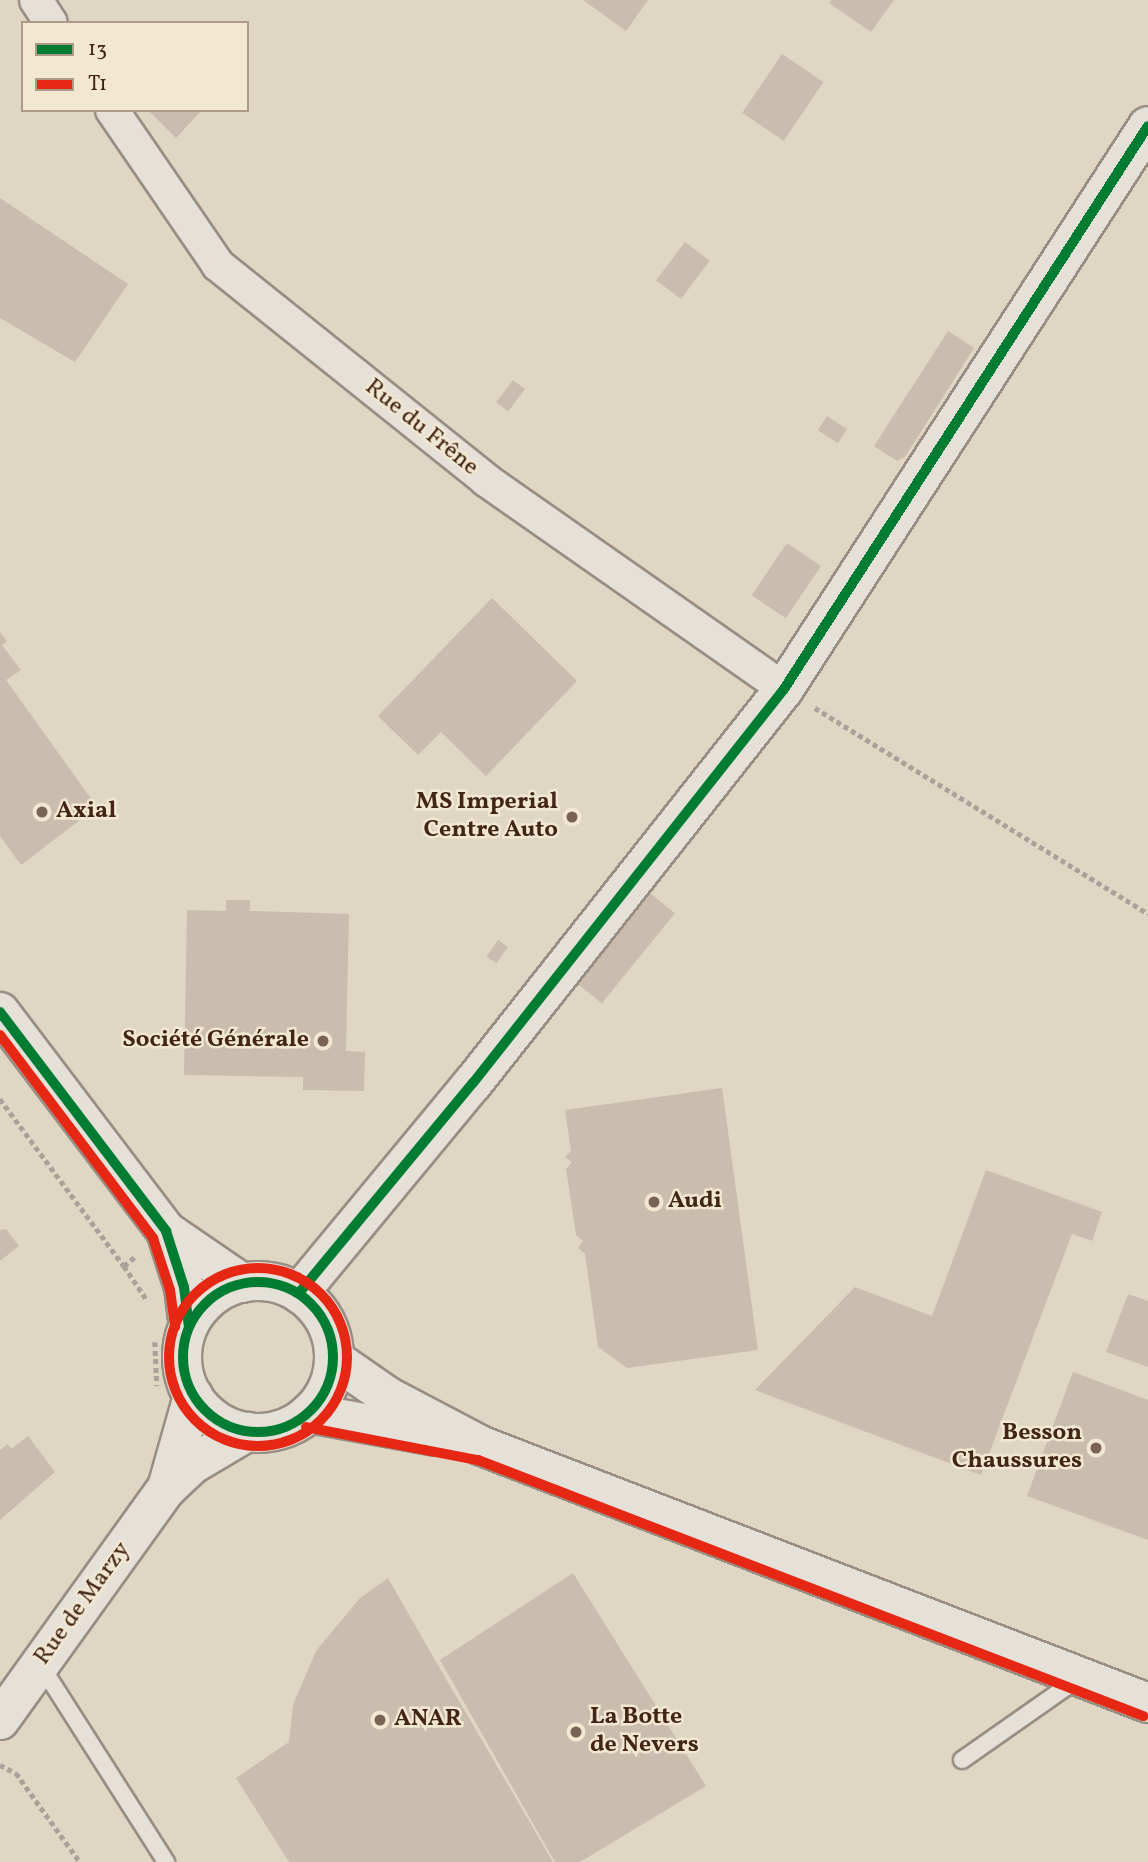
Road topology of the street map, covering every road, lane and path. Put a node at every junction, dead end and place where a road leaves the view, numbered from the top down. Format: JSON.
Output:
{"nodes":[{"id":1,"x":36,"y":0,"type":"edge"},
{"id":2,"x":50,"y":21,"type":"edge"},
{"id":3,"x":113,"y":112,"type":"edge"},
{"id":4,"x":1148,"y":126,"type":"edge"},
{"id":5,"x":784,"y":689,"type":"junction"},
{"id":6,"x":1148,"y":914,"type":"edge"},
{"id":7,"x":0,"y":1012,"type":"edge"},
{"id":8,"x":0,"y":1100,"type":"edge"},
{"id":9,"x":166,"y":1231,"type":"junction"},
{"id":10,"x":124,"y":1266,"type":"junction"},
{"id":11,"x":242,"y":1283,"type":"junction"},
{"id":12,"x":299,"y":1293,"type":"junction"},
{"id":13,"x":153,"y":1311,"type":"dead end"},
{"id":14,"x":172,"y":1330,"type":"junction"},
{"id":15,"x":334,"y":1359,"type":"junction"},
{"id":16,"x":175,"y":1396,"type":"junction"},
{"id":17,"x":309,"y":1413,"type":"junction"},
{"id":18,"x":247,"y":1432,"type":"junction"},
{"id":19,"x":482,"y":1446,"type":"junction"},
{"id":20,"x":167,"y":1488,"type":"junction"},
{"id":21,"x":40,"y":1664,"type":"junction"},
{"id":22,"x":1081,"y":1677,"type":"junction"},
{"id":23,"x":1148,"y":1703,"type":"edge"},
{"id":24,"x":0,"y":1720,"type":"edge"},
{"id":25,"x":962,"y":1760,"type":"dead end"},
{"id":26,"x":0,"y":1765,"type":"edge"},
{"id":27,"x":80,"y":1862,"type":"edge"},
{"id":28,"x":166,"y":1862,"type":"edge"}],
"edges":[{"from":1,"to":2,"type":"street"},
{"from":3,"to":5,"type":"street","name":"Rue du Frêne"},
{"from":4,"to":5,"type":"main road"},
{"from":5,"to":6,"type":"path"},
{"from":5,"to":12,"type":"main road"},
{"from":7,"to":9,"type":"main road"},
{"from":8,"to":10,"type":"path"},
{"from":9,"to":10,"type":"path"},
{"from":9,"to":11,"type":"main road"},
{"from":9,"to":14,"type":"main road"},
{"from":10,"to":13,"type":"path"},
{"from":11,"to":12,"type":"main road"},
{"from":11,"to":14,"type":"main road"},
{"from":12,"to":15,"type":"main road"},
{"from":14,"to":16,"type":"path"},
{"from":14,"to":16,"type":"main road"},
{"from":15,"to":17,"type":"main road"},
{"from":15,"to":19,"type":"main road"},
{"from":16,"to":18,"type":"main road"},
{"from":16,"to":20,"type":"main road","name":"Rue de Marzy"},
{"from":17,"to":18,"type":"main road"},
{"from":17,"to":19,"type":"main road"},
{"from":18,"to":20,"type":"main road","name":"Rue de Marzy"},
{"from":19,"to":22,"type":"main road"},
{"from":20,"to":21,"type":"main road","name":"Rue de Marzy"},
{"from":21,"to":24,"type":"main road","name":"Rue de Marzy"},
{"from":21,"to":28,"type":"lane"},
{"from":22,"to":23,"type":"main road"},
{"from":22,"to":25,"type":"lane"},
{"from":26,"to":27,"type":"path"}]}
